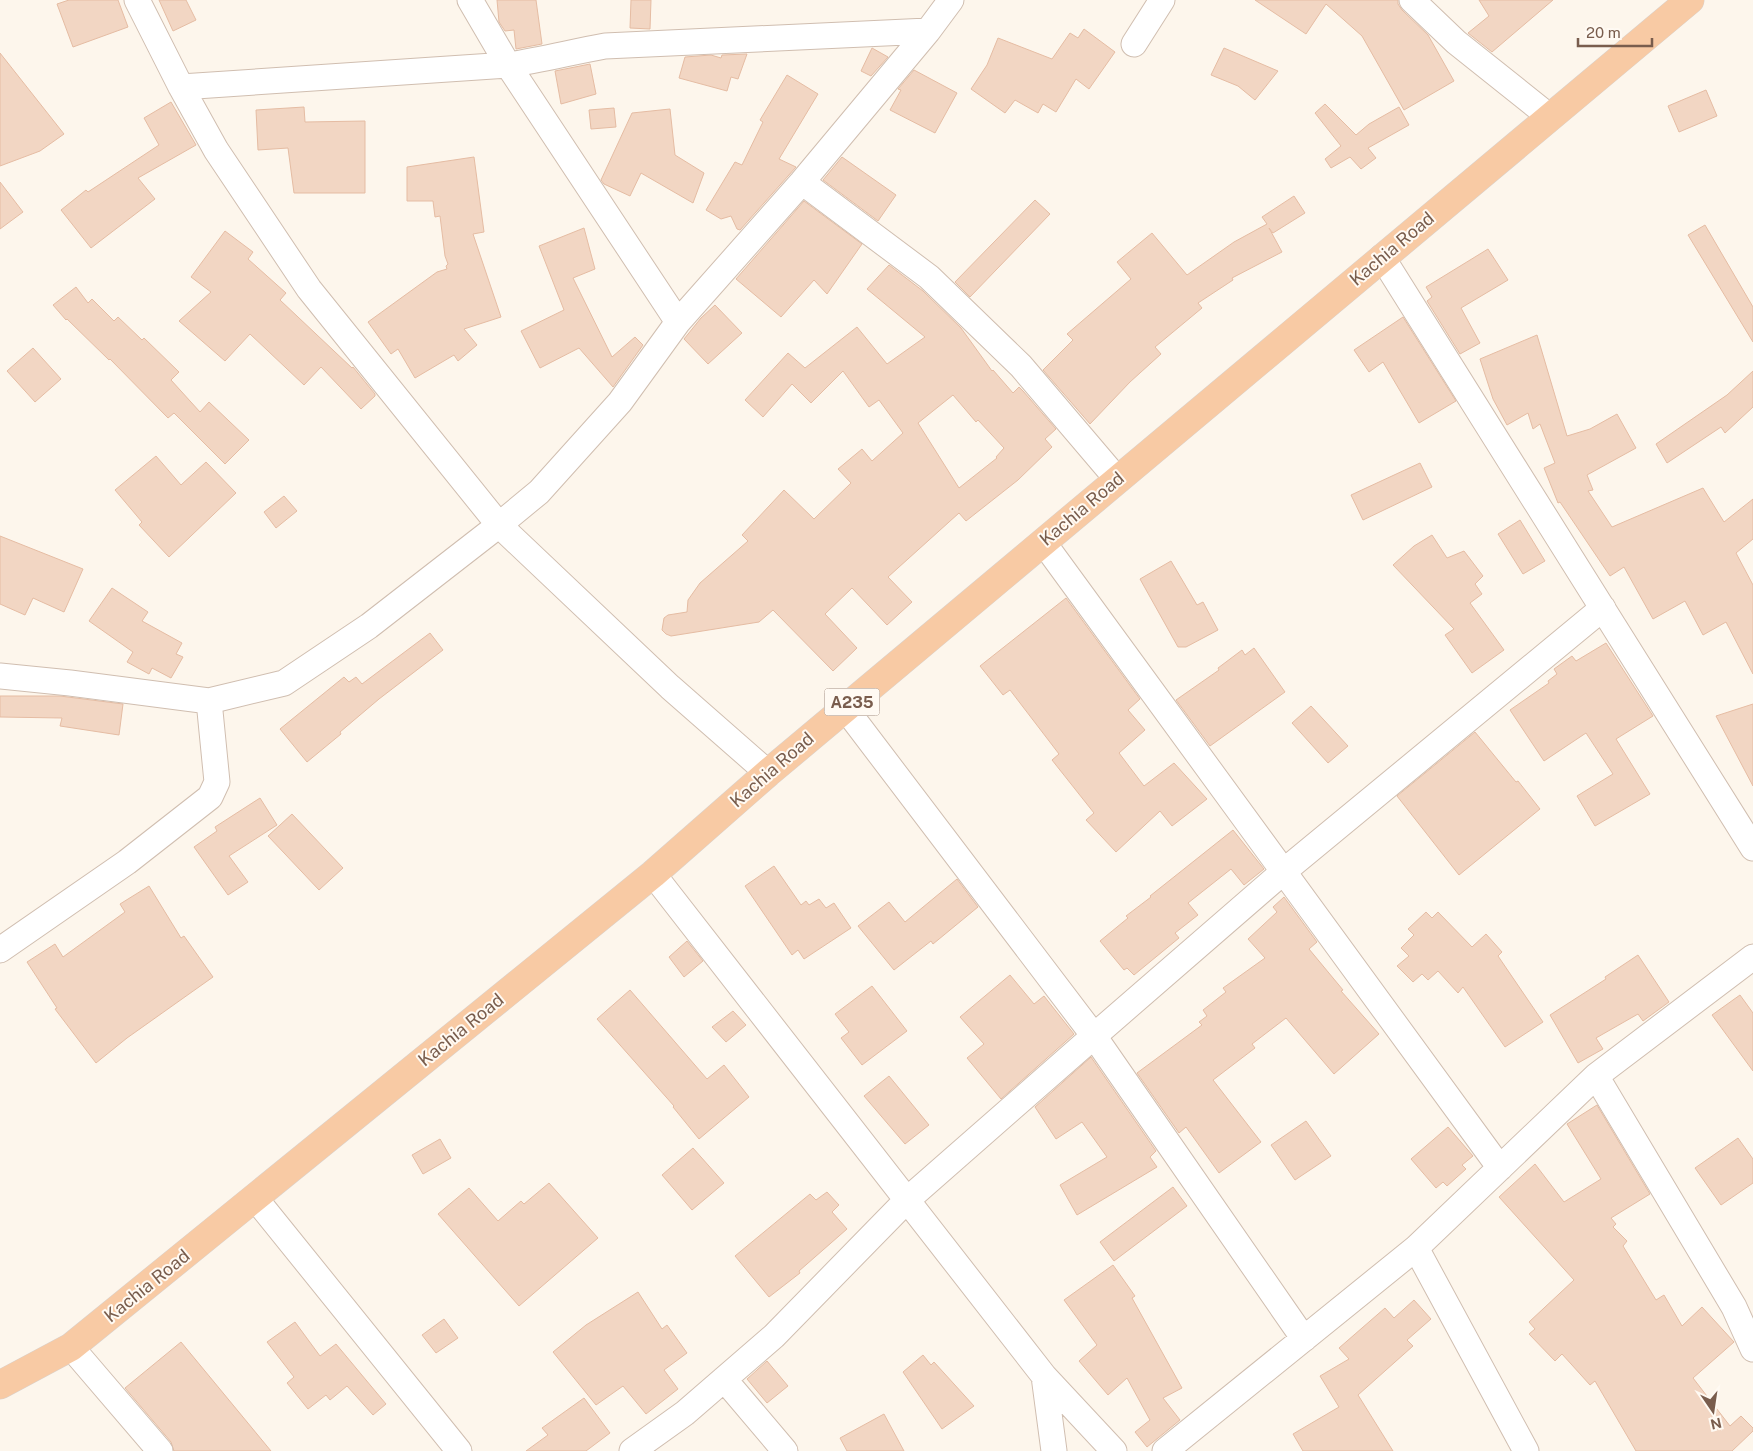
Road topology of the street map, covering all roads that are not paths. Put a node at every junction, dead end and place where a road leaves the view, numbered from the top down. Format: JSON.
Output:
{"nodes":[{"id":1,"x":137,"y":0,"type":"edge"},
{"id":2,"x":470,"y":0,"type":"edge"},
{"id":3,"x":951,"y":0,"type":"edge"},
{"id":4,"x":1162,"y":0,"type":"edge"},
{"id":5,"x":1412,"y":0,"type":"edge"},
{"id":6,"x":1690,"y":0,"type":"edge"},
{"id":7,"x":928,"y":31,"type":"junction"},
{"id":8,"x":1134,"y":44,"type":"dead end"},
{"id":9,"x":508,"y":64,"type":"junction"},
{"id":10,"x":180,"y":87,"type":"junction"},
{"id":11,"x":1550,"y":117,"type":"junction"},
{"id":12,"x":802,"y":182,"type":"junction"},
{"id":13,"x":1382,"y":257,"type":"junction"},
{"id":14,"x":678,"y":322,"type":"junction"},
{"id":15,"x":1117,"y":480,"type":"junction"},
{"id":16,"x":499,"y":526,"type":"junction"},
{"id":17,"x":1043,"y":542,"type":"junction"},
{"id":18,"x":1603,"y":608,"type":"junction"},
{"id":19,"x":0,"y":676,"type":"edge"},
{"id":20,"x":209,"y":702,"type":"junction"},
{"id":21,"x":845,"y":708,"type":"junction"},
{"id":22,"x":768,"y":773,"type":"junction"},
{"id":23,"x":1753,"y":848,"type":"edge"},
{"id":24,"x":1283,"y":872,"type":"junction"},
{"id":25,"x":653,"y":874,"type":"junction"},
{"id":26,"x":0,"y":950,"type":"edge"},
{"id":27,"x":1753,"y":957,"type":"edge"},
{"id":28,"x":1094,"y":1036,"type":"junction"},
{"id":29,"x":1596,"y":1076,"type":"junction"},
{"id":30,"x":1500,"y":1168,"type":"junction"},
{"id":31,"x":255,"y":1198,"type":"junction"},
{"id":32,"x":907,"y":1200,"type":"junction"},
{"id":33,"x":1416,"y":1248,"type":"junction"},
{"id":34,"x":1304,"y":1339,"type":"junction"},
{"id":35,"x":72,"y":1347,"type":"junction"},
{"id":36,"x":1753,"y":1349,"type":"edge"},
{"id":37,"x":1044,"y":1376,"type":"junction"},
{"id":38,"x":724,"y":1379,"type":"junction"},
{"id":39,"x":0,"y":1384,"type":"edge"},
{"id":40,"x":160,"y":1451,"type":"edge"},
{"id":41,"x":459,"y":1451,"type":"edge"},
{"id":42,"x":632,"y":1451,"type":"edge"},
{"id":43,"x":785,"y":1451,"type":"edge"},
{"id":44,"x":1054,"y":1451,"type":"edge"},
{"id":45,"x":1114,"y":1451,"type":"edge"},
{"id":46,"x":1165,"y":1451,"type":"edge"},
{"id":47,"x":1526,"y":1451,"type":"edge"}],
"edges":[{"from":1,"to":10,"type":"street"},
{"from":2,"to":9,"type":"street"},
{"from":3,"to":7,"type":"street"},
{"from":4,"to":8,"type":"street"},
{"from":5,"to":11,"type":"street"},
{"from":6,"to":11,"type":"highway","name":"Kachia Road","number":"A235"},
{"from":7,"to":9,"type":"street"},
{"from":7,"to":12,"type":"street"},
{"from":9,"to":10,"type":"street"},
{"from":9,"to":14,"type":"street"},
{"from":10,"to":16,"type":"street"},
{"from":11,"to":13,"type":"highway","name":"Kachia Road","number":"A235"},
{"from":12,"to":14,"type":"street"},
{"from":12,"to":15,"type":"street"},
{"from":13,"to":15,"type":"highway","name":"Kachia Road","number":"A235"},
{"from":13,"to":18,"type":"street"},
{"from":14,"to":16,"type":"street"},
{"from":15,"to":17,"type":"highway","name":"Kachia Road","number":"A235"},
{"from":16,"to":20,"type":"street"},
{"from":16,"to":22,"type":"street"},
{"from":17,"to":21,"type":"highway","name":"Kachia Road","number":"A235"},
{"from":17,"to":24,"type":"street"},
{"from":18,"to":23,"type":"street"},
{"from":18,"to":24,"type":"street"},
{"from":19,"to":20,"type":"street"},
{"from":20,"to":26,"type":"street"},
{"from":21,"to":22,"type":"highway","name":"Kachia Road","number":"A235"},
{"from":21,"to":28,"type":"street"},
{"from":22,"to":25,"type":"highway","name":"Kachia Road","number":"A235"},
{"from":24,"to":28,"type":"street"},
{"from":24,"to":30,"type":"street"},
{"from":25,"to":31,"type":"highway","name":"Kachia Road","number":"A235"},
{"from":25,"to":32,"type":"street"},
{"from":27,"to":29,"type":"street"},
{"from":28,"to":32,"type":"street"},
{"from":28,"to":34,"type":"street"},
{"from":29,"to":30,"type":"street"},
{"from":29,"to":36,"type":"street"},
{"from":30,"to":33,"type":"street"},
{"from":31,"to":35,"type":"highway","name":"Kachia Road","number":"A235"},
{"from":31,"to":41,"type":"street"},
{"from":32,"to":37,"type":"street"},
{"from":32,"to":38,"type":"street"},
{"from":33,"to":34,"type":"street"},
{"from":33,"to":47,"type":"street"},
{"from":34,"to":46,"type":"street"},
{"from":35,"to":39,"type":"highway","name":"Kachia Road","number":"A235"},
{"from":35,"to":40,"type":"street"},
{"from":37,"to":44,"type":"street"},
{"from":37,"to":45,"type":"street"},
{"from":38,"to":42,"type":"street"},
{"from":38,"to":43,"type":"street"}]}
